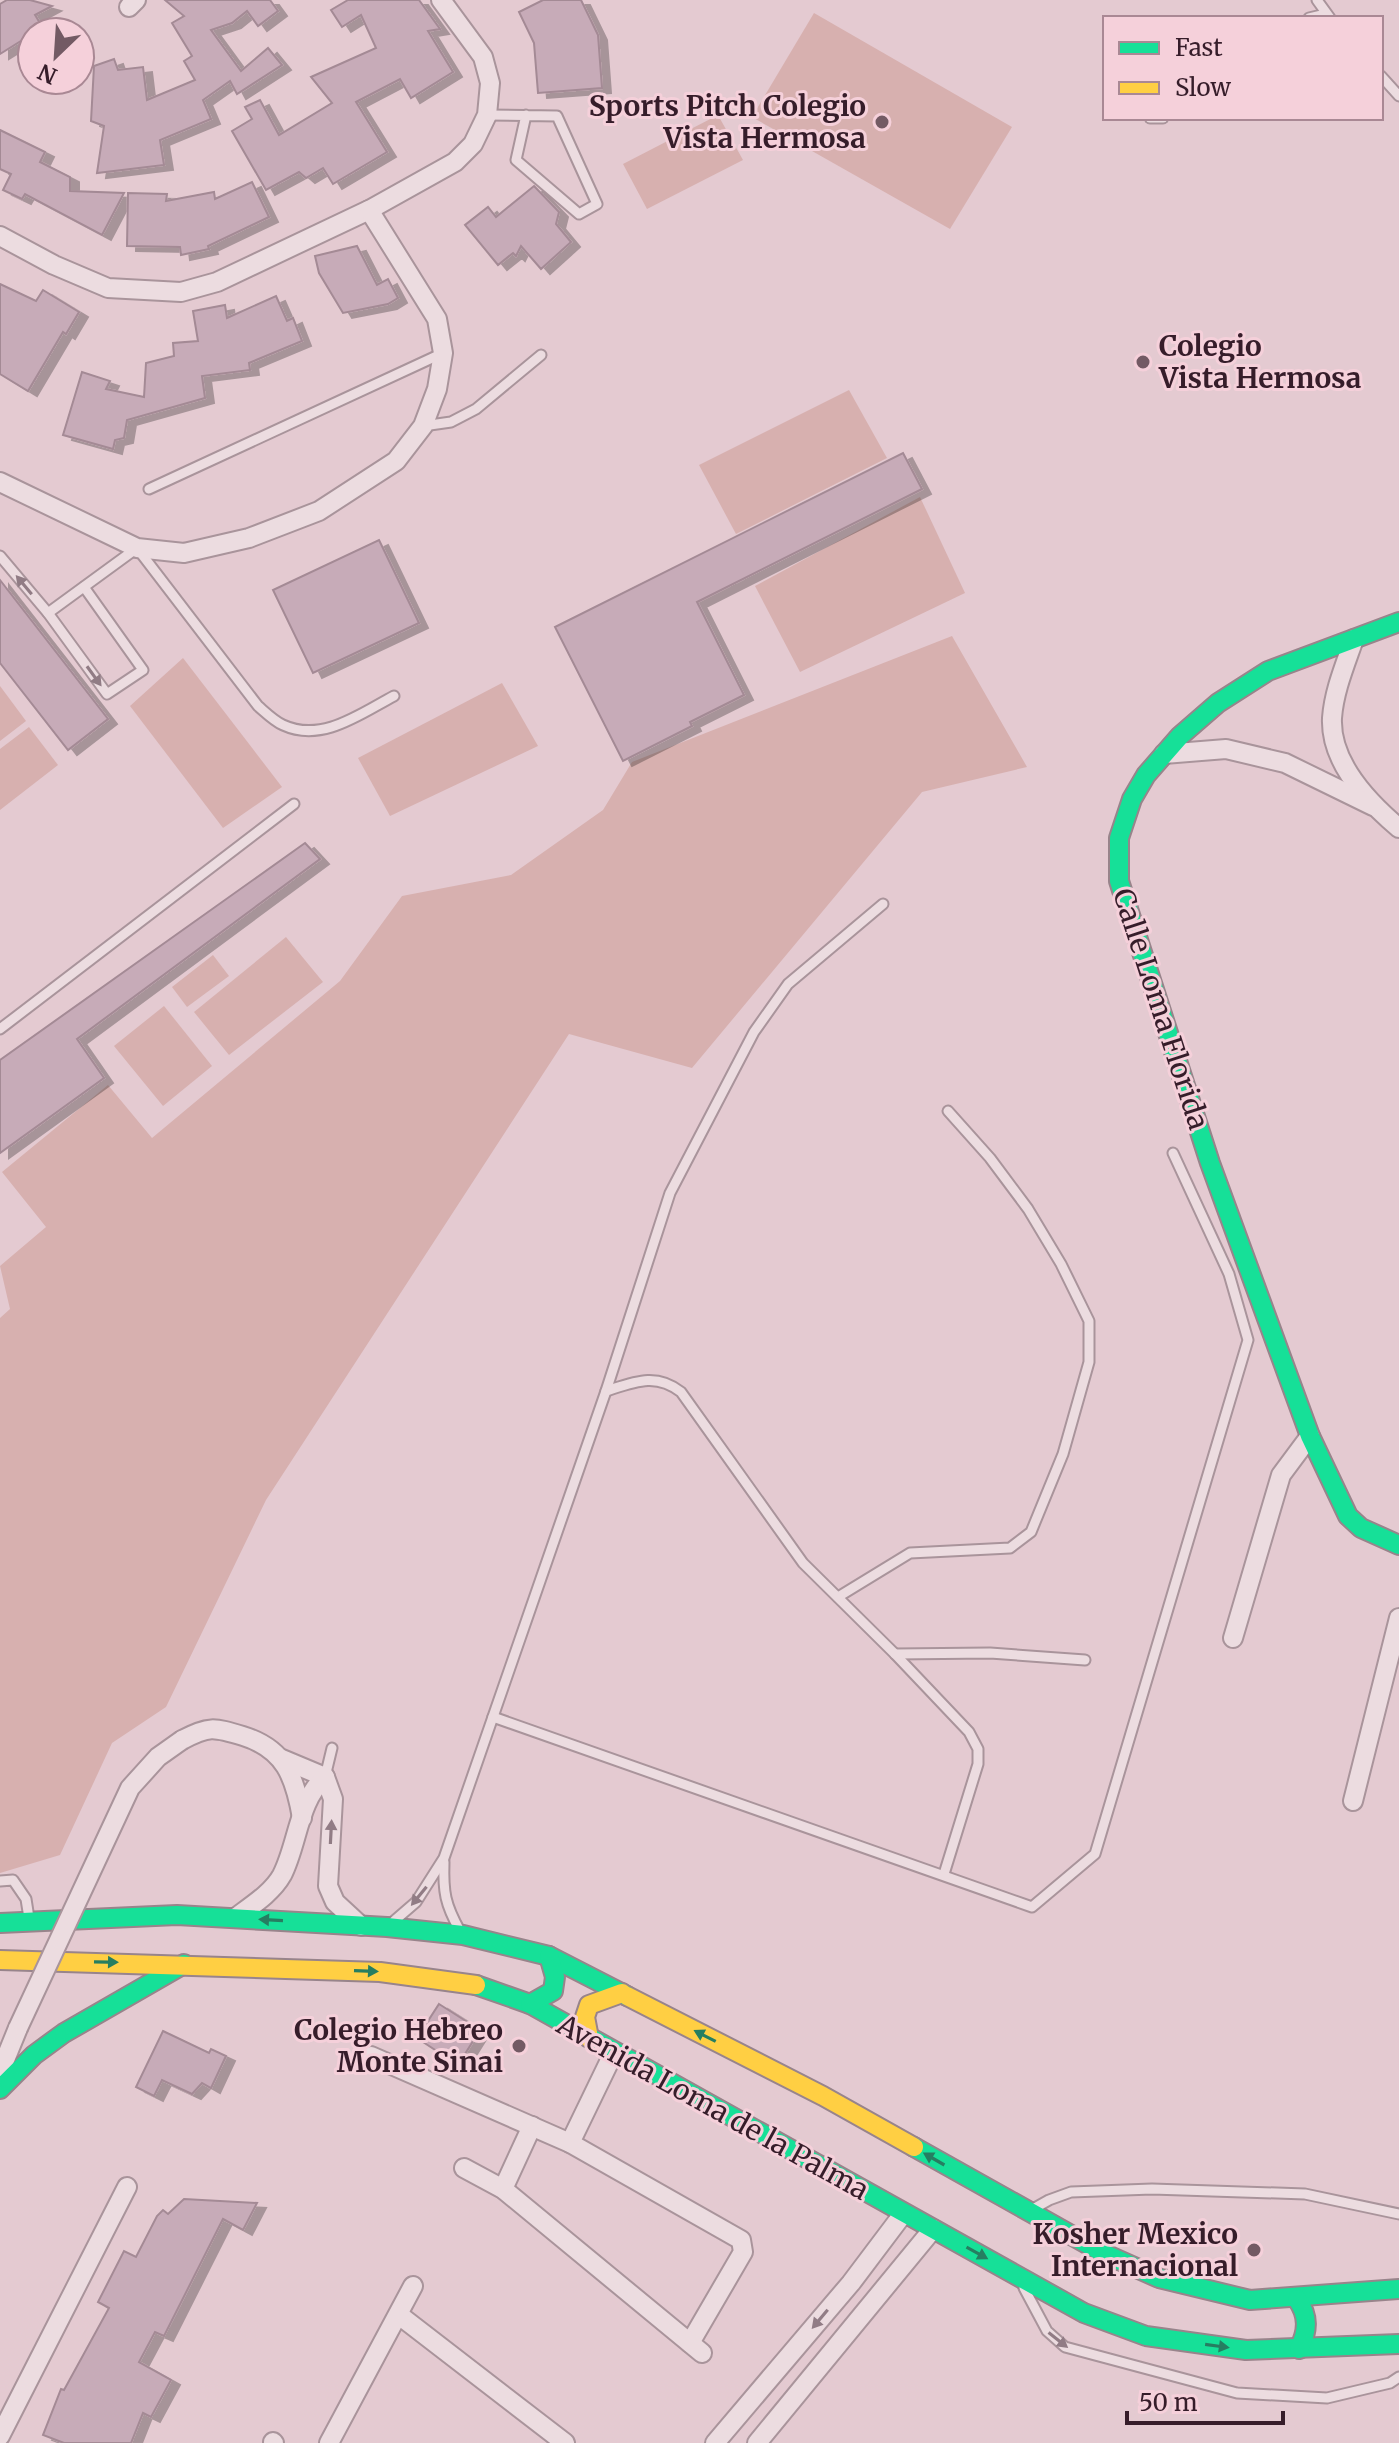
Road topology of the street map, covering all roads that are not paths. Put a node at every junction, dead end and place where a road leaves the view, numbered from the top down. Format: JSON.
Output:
{"nodes":[{"id":1,"x":441,"y":0,"type":"edge"},
{"id":2,"x":1317,"y":0,"type":"edge"},
{"id":3,"x":1328,"y":16,"type":"edge"},
{"id":4,"x":1383,"y":78,"type":"edge"},
{"id":5,"x":1399,"y":96,"type":"edge"},
{"id":6,"x":487,"y":115,"type":"junction"},
{"id":7,"x":526,"y":115,"type":"junction"},
{"id":8,"x":369,"y":210,"type":"junction"},
{"id":9,"x":0,"y":236,"type":"edge"},
{"id":10,"x":443,"y":353,"type":"junction"},
{"id":11,"x":541,"y":355,"type":"dead end"},
{"id":12,"x":423,"y":426,"type":"junction"},
{"id":13,"x":0,"y":482,"type":"edge"},
{"id":14,"x":149,"y":489,"type":"dead end"},
{"id":15,"x":137,"y":548,"type":"junction"},
{"id":16,"x":0,"y":556,"type":"edge"},
{"id":17,"x":84,"y":587,"type":"junction"},
{"id":18,"x":48,"y":613,"type":"junction"},
{"id":19,"x":1399,"y":622,"type":"edge"},
{"id":20,"x":1354,"y":639,"type":"junction"},
{"id":21,"x":394,"y":696,"type":"dead end"},
{"id":22,"x":1164,"y":754,"type":"junction"},
{"id":23,"x":294,"y":804,"type":"dead end"},
{"id":24,"x":1373,"y":806,"type":"junction"},
{"id":25,"x":1399,"y":828,"type":"edge"},
{"id":26,"x":883,"y":904,"type":"dead end"},
{"id":27,"x":0,"y":1029,"type":"edge"},
{"id":28,"x":948,"y":1111,"type":"dead end"},
{"id":29,"x":1173,"y":1153,"type":"dead end"},
{"id":30,"x":606,"y":1391,"type":"junction"},
{"id":31,"x":1310,"y":1436,"type":"junction"},
{"id":32,"x":1399,"y":1545,"type":"edge"},
{"id":33,"x":838,"y":1597,"type":"junction"},
{"id":34,"x":1399,"y":1618,"type":"edge"},
{"id":35,"x":1233,"y":1638,"type":"dead end"},
{"id":36,"x":895,"y":1654,"type":"junction"},
{"id":37,"x":1085,"y":1660,"type":"dead end"},
{"id":38,"x":493,"y":1717,"type":"junction"},
{"id":39,"x":332,"y":1748,"type":"dead end"},
{"id":40,"x":282,"y":1759,"type":"junction"},
{"id":41,"x":325,"y":1777,"type":"junction"},
{"id":42,"x":1353,"y":1801,"type":"dead end"},
{"id":43,"x":302,"y":1818,"type":"junction"},
{"id":44,"x":444,"y":1858,"type":"junction"},
{"id":45,"x":944,"y":1874,"type":"junction"},
{"id":46,"x":0,"y":1881,"type":"edge"},
{"id":47,"x":235,"y":1918,"type":"junction"},
{"id":48,"x":30,"y":1922,"type":"junction"},
{"id":49,"x":0,"y":1923,"type":"edge"},
{"id":50,"x":361,"y":1926,"type":"junction"},
{"id":51,"x":387,"y":1927,"type":"junction"},
{"id":52,"x":463,"y":1935,"type":"junction"},
{"id":53,"x":549,"y":1956,"type":"junction"},
{"id":54,"x":0,"y":1960,"type":"edge"},
{"id":55,"x":184,"y":1964,"type":"junction"},
{"id":56,"x":622,"y":1993,"type":"junction"},
{"id":57,"x":530,"y":2004,"type":"junction"},
{"id":58,"x":589,"y":2038,"type":"junction"},
{"id":59,"x":614,"y":2052,"type":"junction"},
{"id":60,"x":371,"y":2056,"type":"dead end"},
{"id":61,"x":0,"y":2072,"type":"edge"},
{"id":62,"x":0,"y":2089,"type":"edge"},
{"id":63,"x":532,"y":2126,"type":"junction"},
{"id":64,"x":570,"y":2143,"type":"junction"},
{"id":65,"x":464,"y":2168,"type":"dead end"},
{"id":66,"x":127,"y":2187,"type":"dead end"},
{"id":67,"x":503,"y":2189,"type":"junction"},
{"id":68,"x":1028,"y":2212,"type":"junction"},
{"id":69,"x":903,"y":2214,"type":"junction"},
{"id":70,"x":1399,"y":2214,"type":"edge"},
{"id":71,"x":933,"y":2229,"type":"junction"},
{"id":72,"x":1016,"y":2275,"type":"junction"},
{"id":73,"x":851,"y":2283,"type":"junction"},
{"id":74,"x":413,"y":2286,"type":"dead end"},
{"id":75,"x":1399,"y":2289,"type":"edge"},
{"id":76,"x":1297,"y":2299,"type":"junction"},
{"id":77,"x":399,"y":2315,"type":"junction"},
{"id":78,"x":846,"y":2335,"type":"junction"},
{"id":79,"x":1399,"y":2344,"type":"edge"},
{"id":80,"x":1299,"y":2349,"type":"junction"},
{"id":81,"x":1399,"y":2377,"type":"edge"},
{"id":82,"x":759,"y":2391,"type":"junction"},
{"id":83,"x":781,"y":2414,"type":"junction"},
{"id":84,"x":3,"y":2425,"type":"edge"},
{"id":85,"x":329,"y":2443,"type":"edge"},
{"id":86,"x":565,"y":2443,"type":"edge"},
{"id":87,"x":715,"y":2443,"type":"edge"},
{"id":88,"x":757,"y":2443,"type":"edge"}],
"edges":[{"from":1,"to":6,"type":"street"},
{"from":2,"to":3,"type":"lane"},
{"from":4,"to":5,"type":"lane"},
{"from":6,"to":7,"type":"lane"},
{"from":6,"to":8,"type":"street"},
{"from":7,"to":7,"type":"lane"},
{"from":8,"to":9,"type":"street"},
{"from":8,"to":10,"type":"street"},
{"from":10,"to":12,"type":"street"},
{"from":10,"to":14,"type":"lane"},
{"from":11,"to":12,"type":"lane"},
{"from":12,"to":15,"type":"street"},
{"from":13,"to":15,"type":"street"},
{"from":15,"to":17,"type":"lane"},
{"from":15,"to":21,"type":"lane"},
{"from":18,"to":16,"type":"lane","one_way":true},
{"from":17,"to":18,"type":"lane"},
{"from":18,"to":17,"type":"lane","one_way":true},
{"from":19,"to":20,"type":"main road","name":"Calle Loma Florida"},
{"from":20,"to":22,"type":"main road","name":"Calle Loma Florida"},
{"from":20,"to":24,"type":"street"},
{"from":22,"to":24,"type":"street"},
{"from":22,"to":31,"type":"main road","name":"Calle Loma Florida"},
{"from":23,"to":27,"type":"lane"},
{"from":24,"to":25,"type":"street"},
{"from":26,"to":30,"type":"lane"},
{"from":28,"to":33,"type":"lane"},
{"from":29,"to":45,"type":"lane"},
{"from":30,"to":33,"type":"lane"},
{"from":30,"to":38,"type":"lane"},
{"from":31,"to":32,"type":"main road","name":"Calle Loma Florida"},
{"from":31,"to":35,"type":"street"},
{"from":33,"to":36,"type":"lane"},
{"from":34,"to":42,"type":"street"},
{"from":36,"to":37,"type":"lane"},
{"from":36,"to":45,"type":"lane"},
{"from":38,"to":44,"type":"lane"},
{"from":38,"to":45,"type":"lane"},
{"from":39,"to":41,"type":"lane"},
{"from":40,"to":41,"type":"street"},
{"from":40,"to":43,"type":"street"},
{"from":40,"to":61,"type":"street","bridge":true},
{"from":41,"to":43,"type":"street"},
{"from":50,"to":41,"type":"street","one_way":true},
{"from":43,"to":47,"type":"street"},
{"from":44,"to":51,"type":"lane","one_way":true},
{"from":44,"to":52,"type":"lane"},
{"from":46,"to":48,"type":"lane"},
{"from":47,"to":48,"type":"main road","name":"Avenida Loma de la Palma"},
{"from":50,"to":47,"type":"main road","name":"Avenida Loma de la Palma","one_way":true},
{"from":48,"to":49,"type":"main road","name":"Avenida Loma de la Palma"},
{"from":50,"to":51,"type":"main road","name":"Avenida Loma de la Palma"},
{"from":51,"to":52,"type":"main road","name":"Avenida Loma de la Palma"},
{"from":52,"to":53,"type":"main road","name":"Avenida Loma de la Palma"},
{"from":53,"to":56,"type":"main road","name":"Avenida Loma de la Palma"},
{"from":53,"to":57,"type":"main road"},
{"from":54,"to":55,"type":"main road","name":"Avenida Loma de la Palma","one_way":true},
{"from":55,"to":57,"type":"main road","name":"Avenida Loma de la Palma","one_way":true},
{"from":55,"to":62,"type":"main road"},
{"from":56,"to":58,"type":"main road"},
{"from":68,"to":56,"type":"main road","name":"Avenida Loma de la Palma","one_way":true},
{"from":57,"to":58,"type":"main road","name":"Avenida Loma de la Palma"},
{"from":58,"to":59,"type":"main road","name":"Avenida Loma de la Palma"},
{"from":59,"to":64,"type":"street"},
{"from":59,"to":69,"type":"main road","name":"Avenida Loma de la Palma"},
{"from":60,"to":63,"type":"street"},
{"from":63,"to":64,"type":"street"},
{"from":63,"to":67,"type":"street"},
{"from":64,"to":67,"type":"street"},
{"from":65,"to":67,"type":"street"},
{"from":66,"to":84,"type":"street"},
{"from":68,"to":70,"type":"lane"},
{"from":68,"to":76,"type":"main road","name":"Avenida Loma de la Palma"},
{"from":69,"to":71,"type":"main road","name":"Avenida Loma de la Palma"},
{"from":69,"to":73,"type":"street"},
{"from":71,"to":72,"type":"main road","name":"Avenida Loma de la Palma","one_way":true},
{"from":71,"to":78,"type":"street"},
{"from":72,"to":80,"type":"main road","name":"Avenida Loma de la Palma","one_way":true},
{"from":72,"to":81,"type":"lane","one_way":true},
{"from":73,"to":78,"type":"street"},
{"from":73,"to":82,"type":"street","one_way":true},
{"from":74,"to":77,"type":"street"},
{"from":75,"to":76,"type":"main road","name":"Avenida Loma de la Palma"},
{"from":76,"to":80,"type":"main road"},
{"from":77,"to":85,"type":"street"},
{"from":77,"to":86,"type":"street"},
{"from":78,"to":83,"type":"street"},
{"from":79,"to":80,"type":"main road","name":"Avenida Loma de la Palma"},
{"from":82,"to":83,"type":"street"},
{"from":82,"to":87,"type":"street"},
{"from":83,"to":88,"type":"street"}]}
